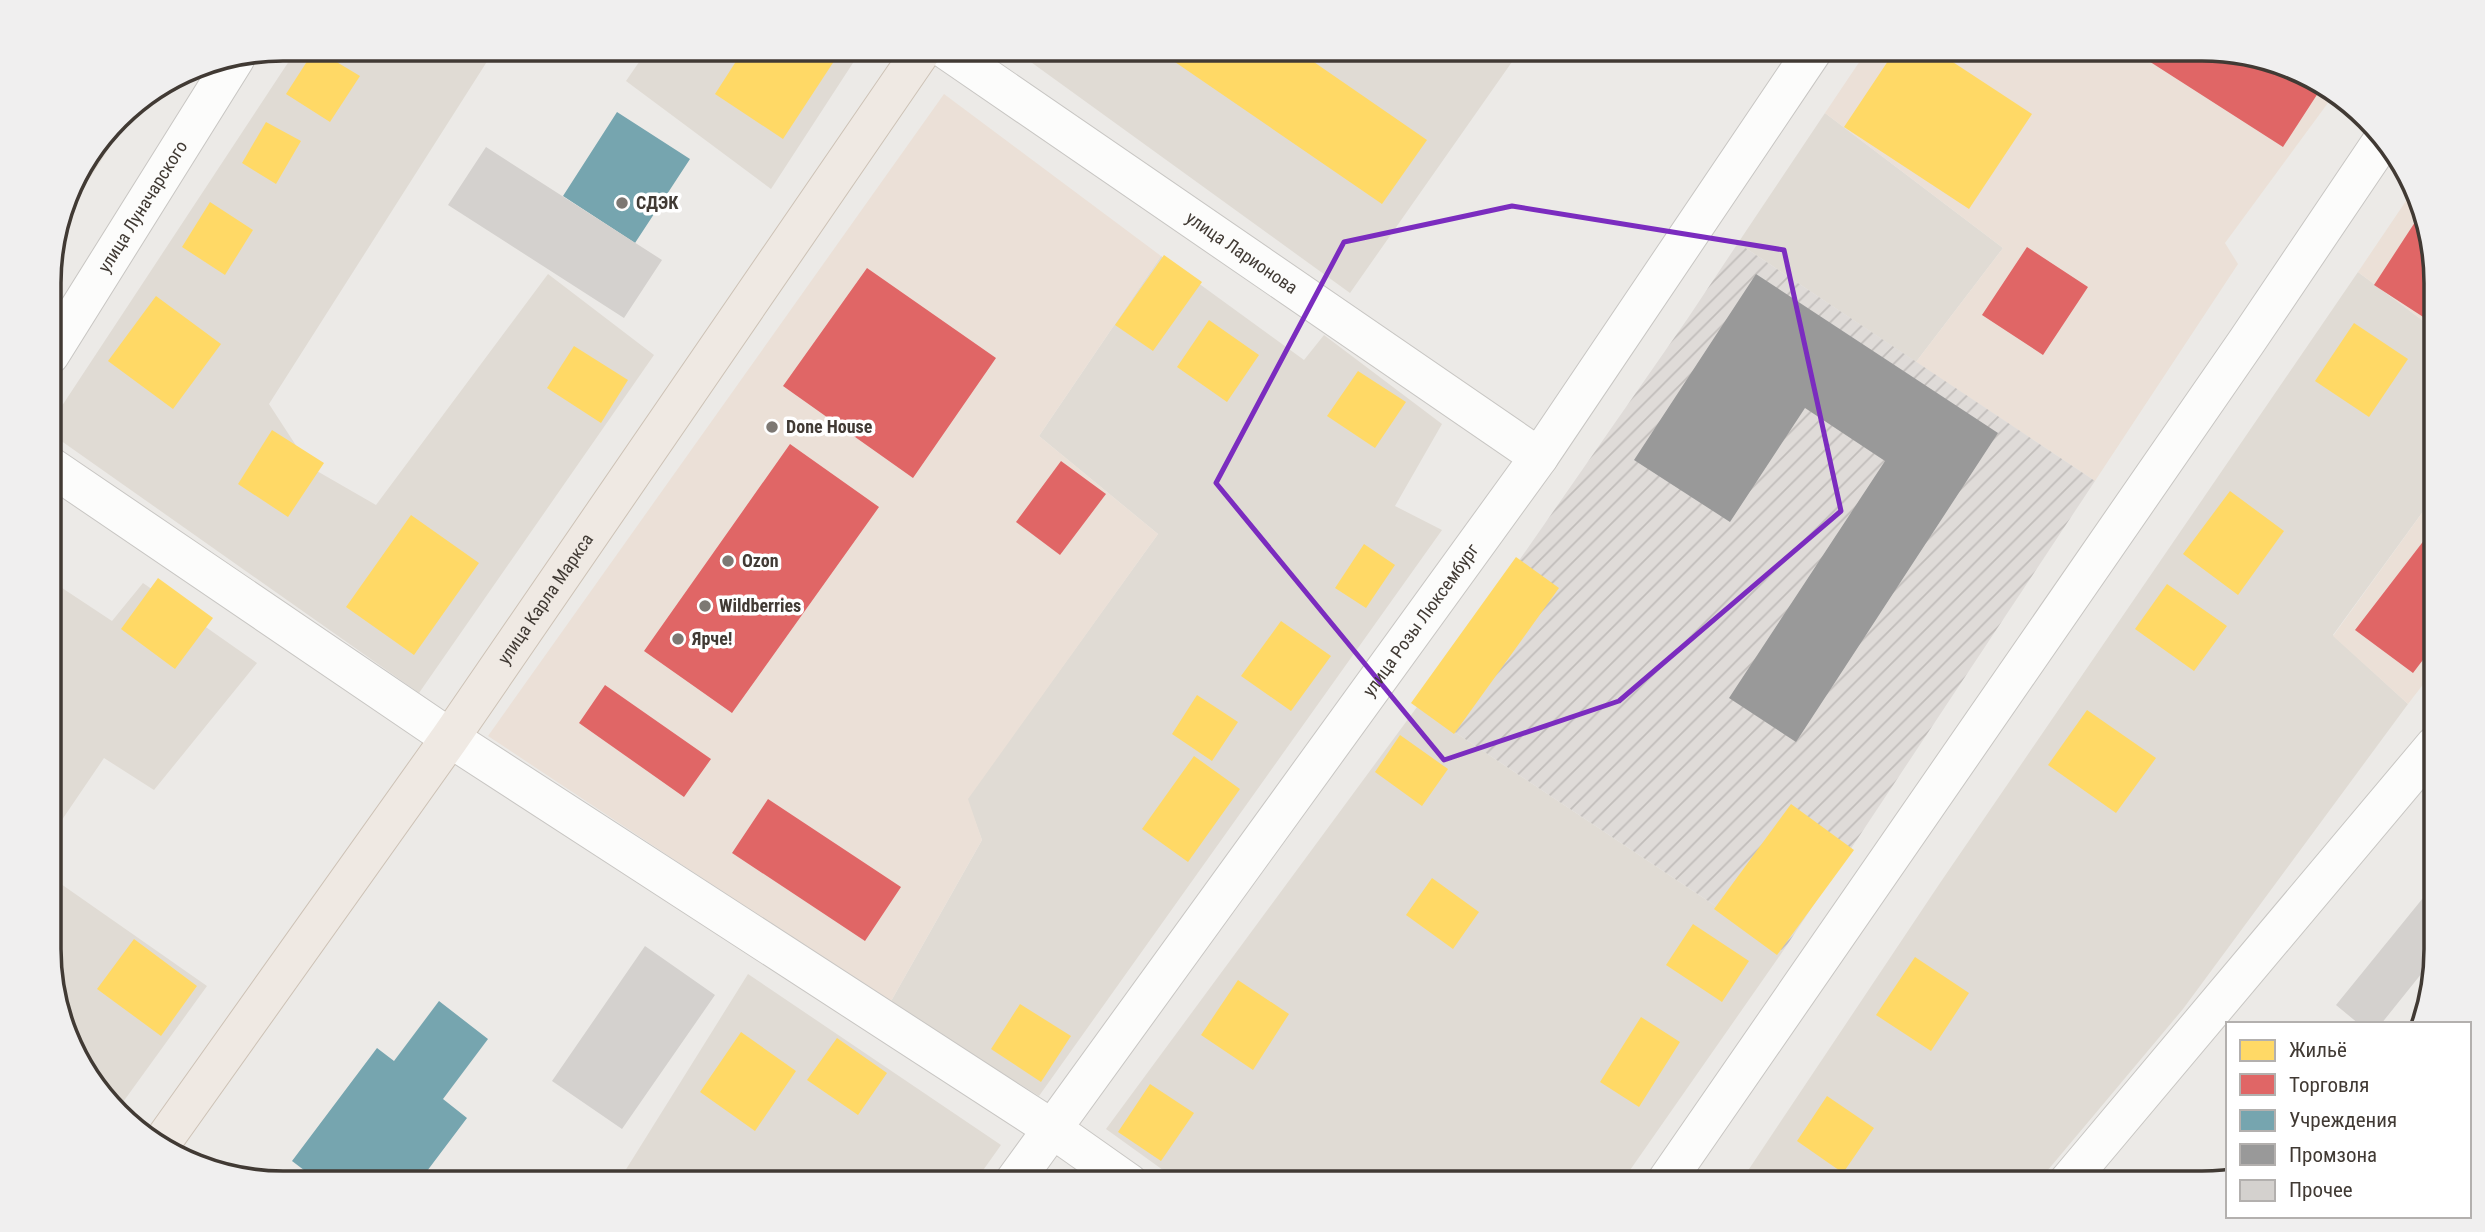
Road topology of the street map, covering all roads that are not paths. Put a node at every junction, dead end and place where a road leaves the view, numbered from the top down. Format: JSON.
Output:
{"nodes":[{"id":1,"x":1806,"y":61,"type":"edge"},
{"id":2,"x":914,"y":62,"type":"edge"},
{"id":3,"x":963,"y":62,"type":"edge"},
{"id":4,"x":229,"y":68,"type":"edge"},
{"id":5,"x":2378,"y":147,"type":"edge"},
{"id":6,"x":62,"y":336,"type":"edge"},
{"id":7,"x":1539,"y":457,"type":"junction"},
{"id":8,"x":62,"y":474,"type":"edge"},
{"id":9,"x":450,"y":738,"type":"junction"},
{"id":10,"x":2424,"y":758,"type":"edge"},
{"id":11,"x":1051,"y":1128,"type":"junction"},
{"id":12,"x":166,"y":1136,"type":"edge"},
{"id":13,"x":1674,"y":1170,"type":"edge"},
{"id":14,"x":2077,"y":1170,"type":"edge"},
{"id":15,"x":1022,"y":1171,"type":"edge"},
{"id":16,"x":1111,"y":1171,"type":"edge"}],
"edges":[{"from":1,"to":7,"type":"street","name":"улица Розы Люксембург"},
{"from":2,"to":9,"type":"main road","name":"улица Карла Маркса"},
{"from":3,"to":7,"type":"street","name":"улица Ларионова"},
{"from":4,"to":6,"type":"street","name":"улица Луначарского"},
{"from":5,"to":13,"type":"street"},
{"from":7,"to":11,"type":"street","name":"улица Розы Люксембург"},
{"from":8,"to":9,"type":"street"},
{"from":9,"to":11,"type":"street"},
{"from":9,"to":12,"type":"main road","name":"улица Карла Маркса"},
{"from":10,"to":14,"type":"street"},
{"from":11,"to":15,"type":"street","name":"улица Розы Люксембург"},
{"from":11,"to":16,"type":"street"}]}
